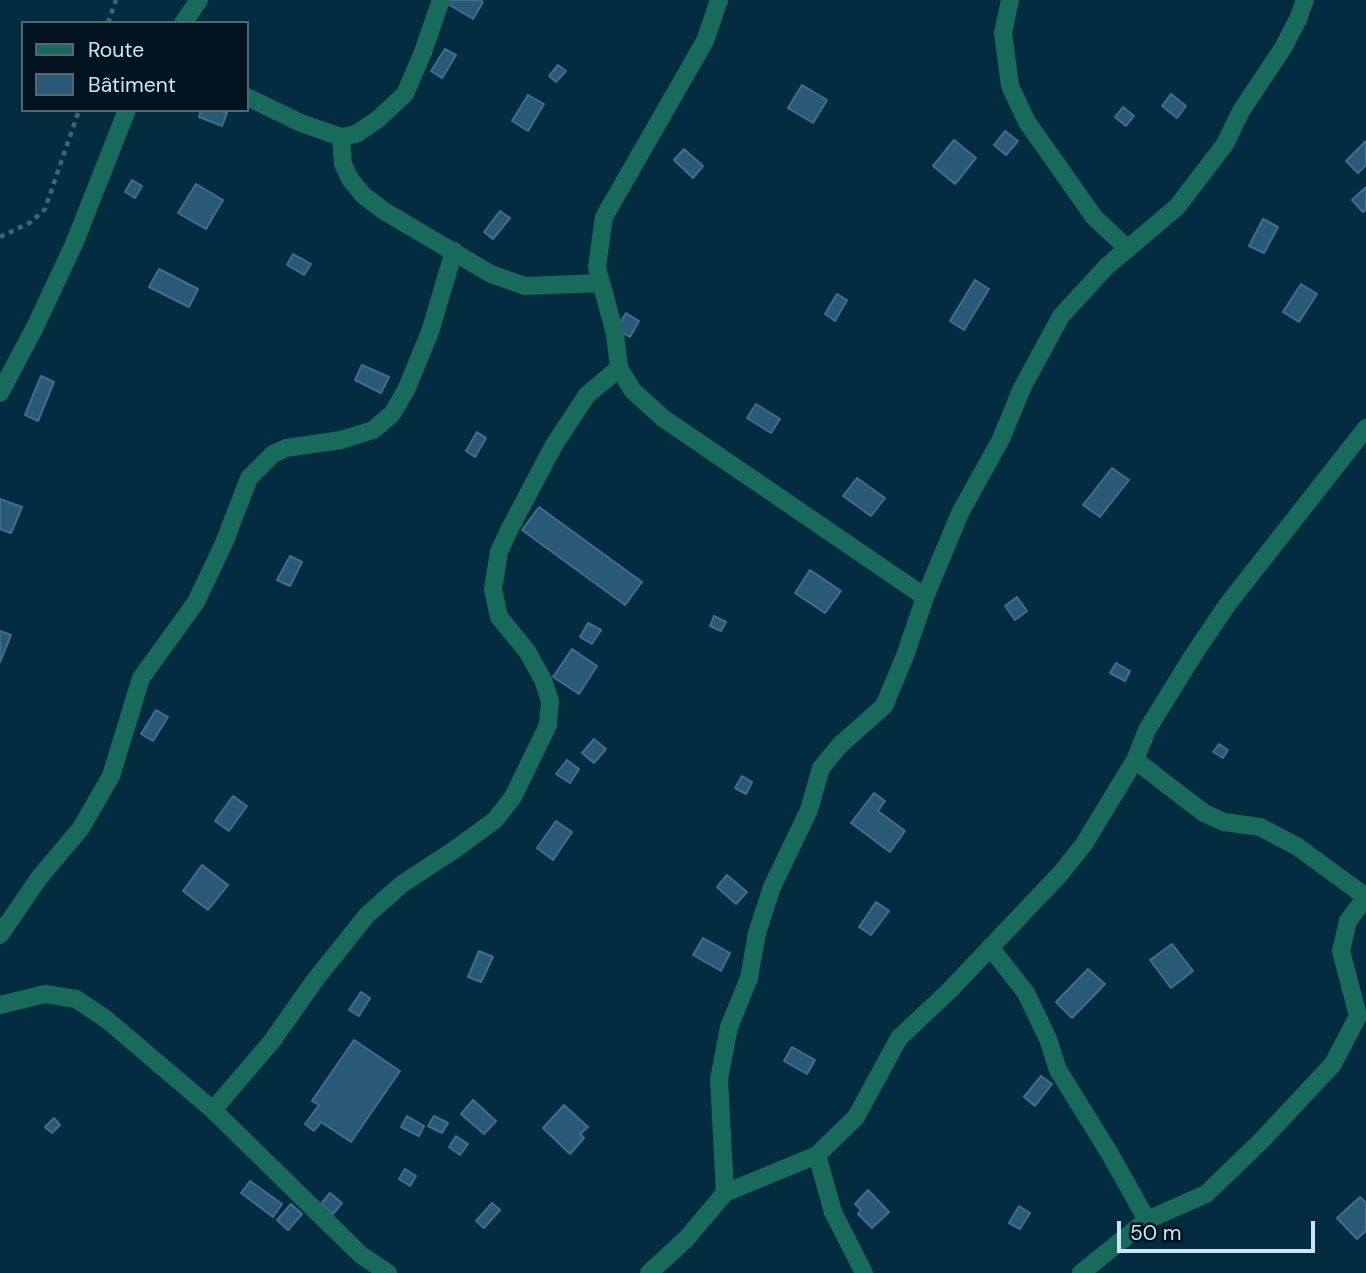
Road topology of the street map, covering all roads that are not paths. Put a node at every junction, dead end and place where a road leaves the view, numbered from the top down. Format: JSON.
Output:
{"nodes":[{"id":1,"x":199,"y":0,"type":"edge"},
{"id":2,"x":440,"y":0,"type":"edge"},
{"id":3,"x":719,"y":0,"type":"edge"},
{"id":4,"x":1010,"y":0,"type":"edge"},
{"id":5,"x":1305,"y":0,"type":"edge"},
{"id":6,"x":184,"y":21,"type":"edge"},
{"id":7,"x":248,"y":97,"type":"edge"},
{"id":8,"x":126,"y":112,"type":"edge"},
{"id":9,"x":341,"y":137,"type":"junction"},
{"id":10,"x":1128,"y":249,"type":"junction"},
{"id":11,"x":454,"y":251,"type":"junction"},
{"id":12,"x":601,"y":283,"type":"junction"},
{"id":13,"x":619,"y":368,"type":"junction"},
{"id":14,"x":0,"y":393,"type":"edge"},
{"id":15,"x":1366,"y":428,"type":"edge"},
{"id":16,"x":925,"y":597,"type":"junction"},
{"id":17,"x":1135,"y":760,"type":"junction"},
{"id":18,"x":1366,"y":897,"type":"edge"},
{"id":19,"x":0,"y":934,"type":"edge"},
{"id":20,"x":990,"y":947,"type":"junction"},
{"id":21,"x":0,"y":1005,"type":"edge"},
{"id":22,"x":1362,"y":1014,"type":"edge"},
{"id":23,"x":213,"y":1110,"type":"junction"},
{"id":24,"x":817,"y":1155,"type":"junction"},
{"id":25,"x":725,"y":1193,"type":"junction"},
{"id":26,"x":1147,"y":1220,"type":"junction"},
{"id":27,"x":388,"y":1273,"type":"edge"},
{"id":28,"x":649,"y":1273,"type":"edge"},
{"id":29,"x":864,"y":1273,"type":"edge"},
{"id":30,"x":1081,"y":1273,"type":"edge"}],
"edges":[{"from":1,"to":6,"type":"street"},
{"from":2,"to":9,"type":"street"},
{"from":3,"to":12,"type":"street"},
{"from":4,"to":10,"type":"street"},
{"from":5,"to":10,"type":"street"},
{"from":7,"to":9,"type":"street"},
{"from":8,"to":14,"type":"street"},
{"from":9,"to":11,"type":"street"},
{"from":10,"to":16,"type":"street"},
{"from":11,"to":12,"type":"street"},
{"from":11,"to":19,"type":"street"},
{"from":12,"to":13,"type":"street"},
{"from":13,"to":16,"type":"street"},
{"from":13,"to":23,"type":"street"},
{"from":15,"to":17,"type":"street"},
{"from":16,"to":25,"type":"street"},
{"from":17,"to":18,"type":"street"},
{"from":17,"to":20,"type":"street"},
{"from":18,"to":22,"type":"street"},
{"from":20,"to":24,"type":"street"},
{"from":20,"to":26,"type":"street"},
{"from":21,"to":23,"type":"street"},
{"from":22,"to":26,"type":"street"},
{"from":23,"to":27,"type":"street"},
{"from":24,"to":25,"type":"street"},
{"from":24,"to":29,"type":"street"},
{"from":25,"to":28,"type":"street"},
{"from":26,"to":30,"type":"street"}]}
